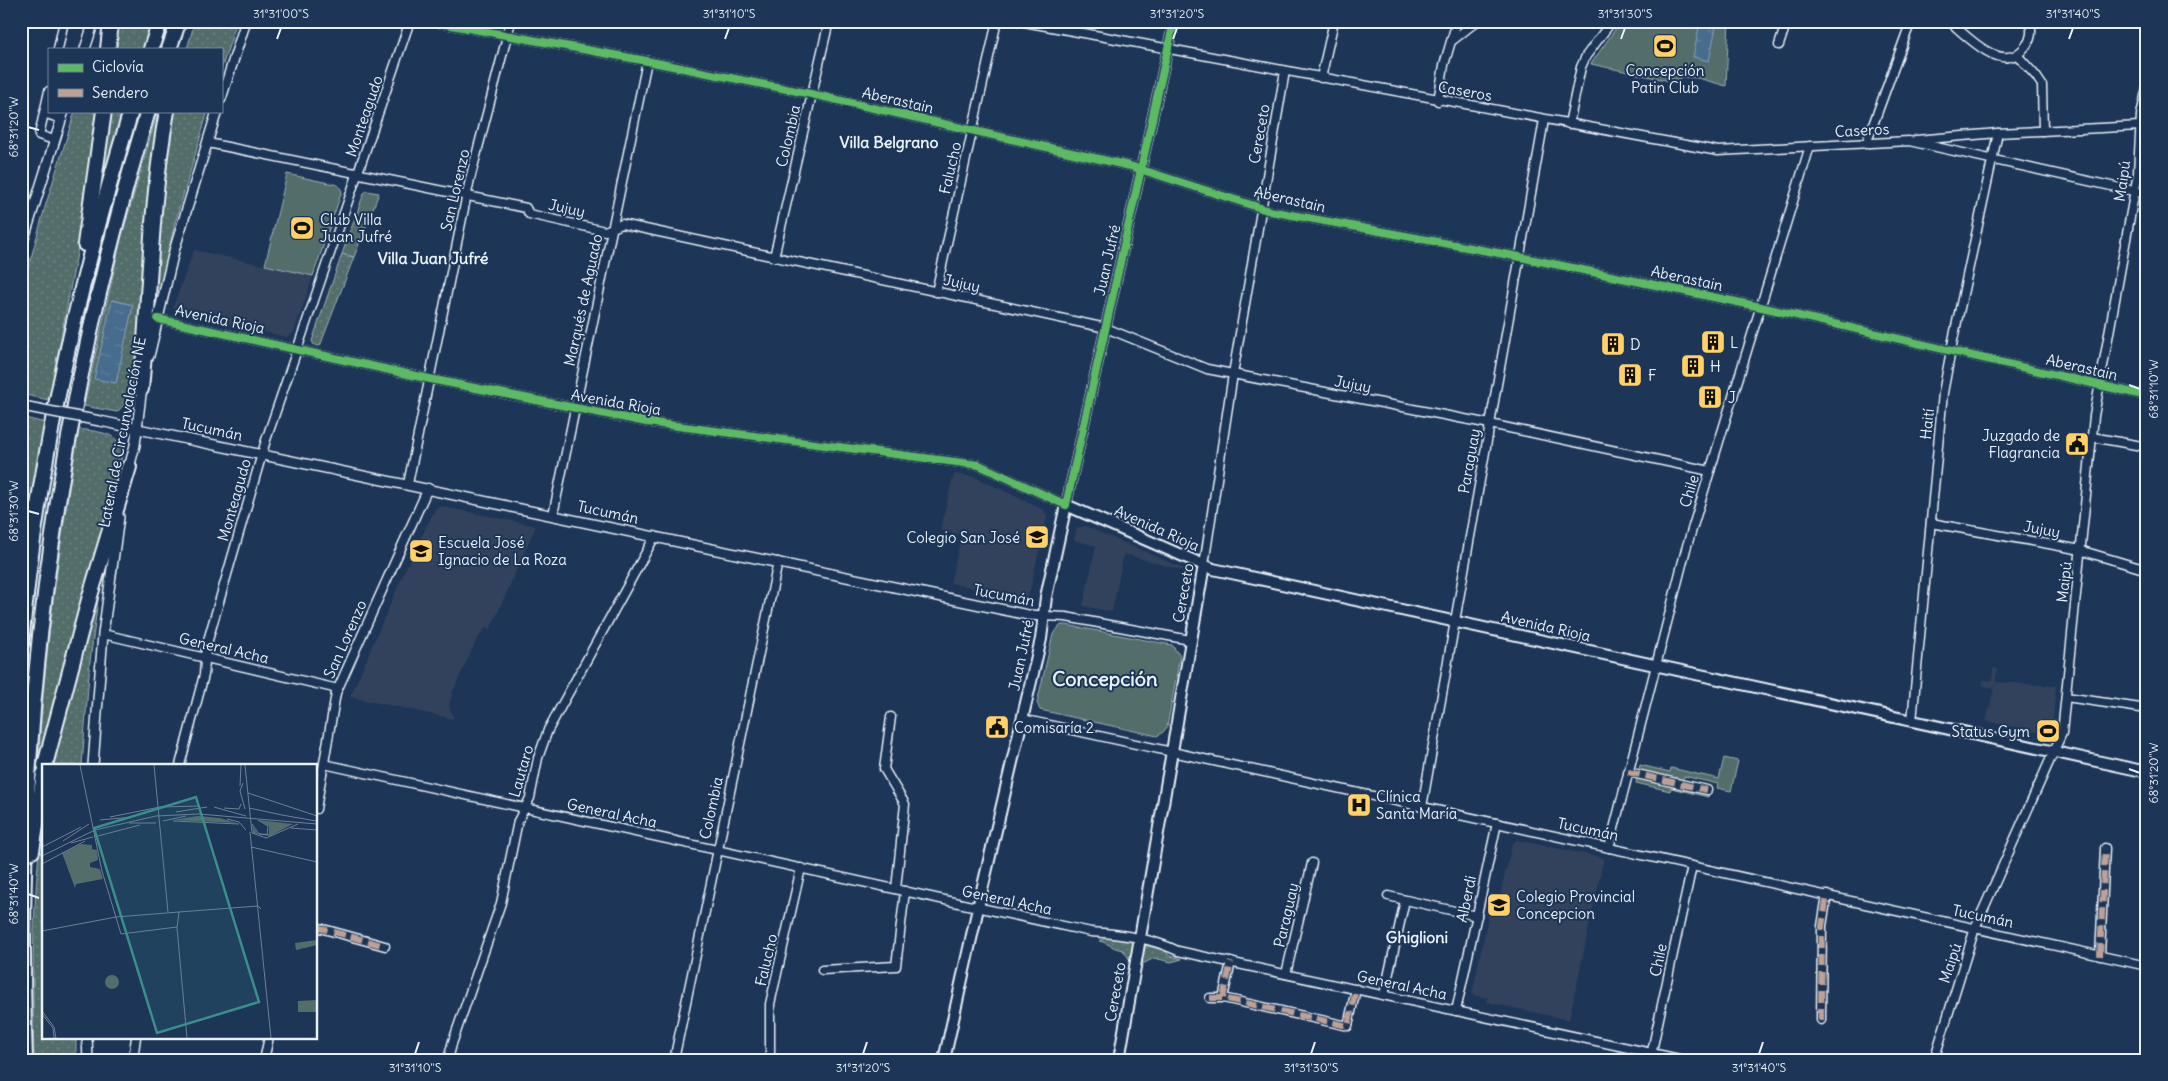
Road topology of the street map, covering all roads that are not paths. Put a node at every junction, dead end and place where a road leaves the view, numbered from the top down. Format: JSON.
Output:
{"nodes":[{"id":1,"x":64,"y":21,"type":"edge"},
{"id":2,"x":94,"y":21,"type":"edge"},
{"id":3,"x":111,"y":21,"type":"edge"},
{"id":4,"x":160,"y":21,"type":"edge"},
{"id":5,"x":178,"y":21,"type":"edge"},
{"id":6,"x":186,"y":21,"type":"edge"},
{"id":7,"x":246,"y":21,"type":"edge"},
{"id":8,"x":410,"y":21,"type":"edge"},
{"id":9,"x":429,"y":21,"type":"edge"},
{"id":10,"x":512,"y":21,"type":"edge"},
{"id":11,"x":829,"y":21,"type":"edge"},
{"id":12,"x":997,"y":21,"type":"edge"},
{"id":13,"x":1019,"y":21,"type":"edge"},
{"id":14,"x":1174,"y":21,"type":"edge"},
{"id":15,"x":1334,"y":21,"type":"edge"},
{"id":16,"x":1457,"y":21,"type":"edge"},
{"id":17,"x":1477,"y":21,"type":"edge"},
{"id":18,"x":1612,"y":21,"type":"edge"},
{"id":19,"x":1787,"y":21,"type":"edge"},
{"id":20,"x":1911,"y":21,"type":"edge"},
{"id":21,"x":1949,"y":21,"type":"edge"},
{"id":22,"x":2030,"y":21,"type":"edge"},
{"id":23,"x":1057,"y":25,"type":"edge"},
{"id":24,"x":508,"y":34,"type":"junction"},
{"id":25,"x":1453,"y":40,"type":"junction"},
{"id":26,"x":1779,"y":45,"type":"dead end"},
{"id":27,"x":58,"y":48,"type":"edge"},
{"id":28,"x":85,"y":48,"type":"edge"},
{"id":29,"x":108,"y":48,"type":"edge"},
{"id":30,"x":151,"y":48,"type":"edge"},
{"id":31,"x":169,"y":48,"type":"edge"},
{"id":32,"x":180,"y":48,"type":"edge"},
{"id":33,"x":1167,"y":50,"type":"junction"},
{"id":34,"x":2017,"y":55,"type":"junction"},
{"id":35,"x":647,"y":61,"type":"junction"},
{"id":36,"x":1285,"y":72,"type":"junction"},
{"id":37,"x":1321,"y":78,"type":"junction"},
{"id":38,"x":2147,"y":87,"type":"edge"},
{"id":39,"x":811,"y":94,"type":"junction"},
{"id":40,"x":48,"y":95,"type":"edge"},
{"id":41,"x":222,"y":96,"type":"edge"},
{"id":42,"x":1438,"y":101,"type":"junction"},
{"id":43,"x":104,"y":112,"type":"edge"},
{"id":44,"x":131,"y":112,"type":"edge"},
{"id":45,"x":148,"y":112,"type":"edge"},
{"id":46,"x":167,"y":112,"type":"edge"},
{"id":47,"x":217,"y":112,"type":"edge"},
{"id":48,"x":44,"y":113,"type":"junction"},
{"id":49,"x":63,"y":115,"type":"edge"},
{"id":50,"x":1544,"y":120,"type":"junction"},
{"id":51,"x":1569,"y":124,"type":"junction"},
{"id":52,"x":2141,"y":126,"type":"junction"},
{"id":53,"x":972,"y":131,"type":"junction"},
{"id":54,"x":2043,"y":131,"type":"junction"},
{"id":55,"x":1998,"y":133,"type":"junction"},
{"id":56,"x":54,"y":140,"type":"junction"},
{"id":57,"x":1909,"y":141,"type":"junction"},
{"id":58,"x":208,"y":143,"type":"junction"},
{"id":59,"x":1866,"y":144,"type":"junction"},
{"id":60,"x":1810,"y":146,"type":"junction"},
{"id":61,"x":1992,"y":160,"type":"junction"},
{"id":62,"x":1141,"y":170,"type":"junction"},
{"id":63,"x":358,"y":174,"type":"junction"},
{"id":64,"x":2135,"y":192,"type":"junction"},
{"id":65,"x":2147,"y":194,"type":"edge"},
{"id":66,"x":467,"y":196,"type":"junction"},
{"id":67,"x":1262,"y":209,"type":"junction"},
{"id":68,"x":612,"y":228,"type":"junction"},
{"id":69,"x":21,"y":248,"type":"edge"},
{"id":70,"x":774,"y":257,"type":"junction"},
{"id":71,"x":1520,"y":257,"type":"junction"},
{"id":72,"x":936,"y":292,"type":"junction"},
{"id":73,"x":1761,"y":307,"type":"junction"},
{"id":74,"x":158,"y":319,"type":"junction"},
{"id":75,"x":1106,"y":328,"type":"junction"},
{"id":76,"x":70,"y":342,"type":"junction"},
{"id":77,"x":298,"y":350,"type":"junction"},
{"id":78,"x":1951,"y":351,"type":"junction"},
{"id":79,"x":1233,"y":374,"type":"junction"},
{"id":80,"x":430,"y":379,"type":"junction"},
{"id":81,"x":2100,"y":385,"type":"junction"},
{"id":82,"x":141,"y":389,"type":"junction"},
{"id":83,"x":2147,"y":396,"type":"edge"},
{"id":84,"x":25,"y":406,"type":"edge"},
{"id":85,"x":575,"y":409,"type":"junction"},
{"id":86,"x":1490,"y":424,"type":"junction"},
{"id":87,"x":136,"y":428,"type":"junction"},
{"id":88,"x":2092,"y":437,"type":"junction"},
{"id":89,"x":2147,"y":447,"type":"edge"},
{"id":90,"x":262,"y":454,"type":"junction"},
{"id":91,"x":129,"y":467,"type":"junction"},
{"id":92,"x":1710,"y":471,"type":"junction"},
{"id":93,"x":408,"y":484,"type":"junction"},
{"id":94,"x":428,"y":488,"type":"junction"},
{"id":95,"x":1066,"y":505,"type":"junction"},
{"id":96,"x":553,"y":515,"type":"junction"},
{"id":97,"x":1931,"y":523,"type":"junction"},
{"id":98,"x":655,"y":536,"type":"junction"},
{"id":99,"x":2081,"y":550,"type":"junction"},
{"id":100,"x":778,"y":562,"type":"junction"},
{"id":101,"x":1204,"y":565,"type":"junction"},
{"id":102,"x":2147,"y":570,"type":"edge"},
{"id":103,"x":26,"y":590,"type":"junction"},
{"id":104,"x":1044,"y":616,"type":"junction"},
{"id":105,"x":21,"y":617,"type":"edge"},
{"id":106,"x":1455,"y":620,"type":"junction"},
{"id":107,"x":104,"y":634,"type":"junction"},
{"id":108,"x":1190,"y":640,"type":"junction"},
{"id":109,"x":21,"y":644,"type":"edge"},
{"id":110,"x":205,"y":657,"type":"junction"},
{"id":111,"x":1655,"y":666,"type":"junction"},
{"id":112,"x":338,"y":689,"type":"junction"},
{"id":113,"x":2066,"y":697,"type":"junction"},
{"id":114,"x":2147,"y":709,"type":"edge"},
{"id":115,"x":891,"y":717,"type":"dead end"},
{"id":116,"x":1022,"y":719,"type":"junction"},
{"id":117,"x":1912,"y":721,"type":"junction"},
{"id":118,"x":1172,"y":752,"type":"junction"},
{"id":119,"x":2054,"y":752,"type":"junction"},
{"id":120,"x":46,"y":764,"type":"edge"},
{"id":121,"x":93,"y":764,"type":"edge"},
{"id":122,"x":180,"y":764,"type":"edge"},
{"id":123,"x":324,"y":764,"type":"junction"},
{"id":124,"x":1628,"y":772,"type":"junction"},
{"id":125,"x":2147,"y":772,"type":"edge"},
{"id":126,"x":42,"y":786,"type":"edge"},
{"id":127,"x":1707,"y":790,"type":"dead end"},
{"id":128,"x":318,"y":798,"type":"edge"},
{"id":129,"x":1422,"y":807,"type":"junction"},
{"id":130,"x":525,"y":808,"type":"junction"},
{"id":131,"x":1497,"y":823,"type":"junction"},
{"id":132,"x":1609,"y":848,"type":"junction"},
{"id":133,"x":2106,"y":848,"type":"dead end"},
{"id":134,"x":716,"y":850,"type":"junction"},
{"id":135,"x":1312,"y":862,"type":"dead end"},
{"id":136,"x":1692,"y":866,"type":"junction"},
{"id":137,"x":801,"y":868,"type":"junction"},
{"id":138,"x":896,"y":889,"type":"junction"},
{"id":139,"x":906,"y":892,"type":"junction"},
{"id":140,"x":1388,"y":896,"type":"dead end"},
{"id":141,"x":1826,"y":896,"type":"junction"},
{"id":142,"x":1405,"y":900,"type":"junction"},
{"id":143,"x":978,"y":908,"type":"junction"},
{"id":144,"x":1477,"y":916,"type":"junction"},
{"id":145,"x":318,"y":928,"type":"edge"},
{"id":146,"x":1975,"y":928,"type":"junction"},
{"id":147,"x":22,"y":936,"type":"edge"},
{"id":148,"x":1140,"y":938,"type":"junction"},
{"id":149,"x":385,"y":946,"type":"dead end"},
{"id":150,"x":2100,"y":956,"type":"junction"},
{"id":151,"x":1231,"y":962,"type":"junction"},
{"id":152,"x":2147,"y":966,"type":"edge"},
{"id":153,"x":822,"y":970,"type":"dead end"},
{"id":154,"x":1286,"y":974,"type":"junction"},
{"id":155,"x":1356,"y":989,"type":"junction"},
{"id":156,"x":1384,"y":995,"type":"junction"},
{"id":157,"x":1210,"y":998,"type":"dead end"},
{"id":158,"x":1223,"y":998,"type":"junction"},
{"id":159,"x":1456,"y":1011,"type":"junction"},
{"id":160,"x":1821,"y":1020,"type":"dead end"},
{"id":161,"x":87,"y":1038,"type":"edge"},
{"id":162,"x":136,"y":1038,"type":"edge"},
{"id":163,"x":269,"y":1038,"type":"edge"},
{"id":164,"x":1651,"y":1056,"type":"edge"},
{"id":165,"x":25,"y":1060,"type":"edge"},
{"id":166,"x":88,"y":1060,"type":"edge"},
{"id":167,"x":133,"y":1060,"type":"edge"},
{"id":168,"x":264,"y":1060,"type":"edge"},
{"id":169,"x":448,"y":1060,"type":"edge"},
{"id":170,"x":674,"y":1060,"type":"edge"},
{"id":171,"x":770,"y":1060,"type":"edge"},
{"id":172,"x":944,"y":1060,"type":"edge"},
{"id":173,"x":1119,"y":1060,"type":"edge"},
{"id":174,"x":1684,"y":1060,"type":"edge"},
{"id":175,"x":1934,"y":1060,"type":"edge"}],
"edges":[{"from":1,"to":27,"type":"street"},
{"from":2,"to":28,"type":"street"},
{"from":3,"to":29,"type":"highway"},
{"from":4,"to":30,"type":"highway"},
{"from":5,"to":31,"type":"highway"},
{"from":6,"to":32,"type":"highway"},
{"from":7,"to":41,"type":"street"},
{"from":8,"to":63,"type":"street","name":"Monteagudo"},
{"from":9,"to":24,"type":"street","name":"Aberastain"},
{"from":10,"to":24,"type":"street","name":"San Lorenzo"},
{"from":11,"to":39,"type":"street","name":"Colombia"},
{"from":12,"to":53,"type":"street","name":"Falucho"},
{"from":13,"to":23,"type":"street","name":"Caseros"},
{"from":14,"to":33,"type":"street","name":"Juan Jufré"},
{"from":15,"to":37,"type":"street"},
{"from":16,"to":25,"type":"street"},
{"from":17,"to":25,"type":"street"},
{"from":18,"to":51,"type":"street"},
{"from":19,"to":26,"type":"street"},
{"from":20,"to":59,"type":"street"},
{"from":21,"to":34,"type":"street"},
{"from":22,"to":34,"type":"street"},
{"from":23,"to":33,"type":"street","name":"Caseros"},
{"from":24,"to":35,"type":"street","name":"Aberastain"},
{"from":24,"to":66,"type":"street","name":"San Lorenzo"},
{"from":25,"to":42,"type":"street"},
{"from":33,"to":36,"type":"street","name":"Caseros"},
{"from":33,"to":62,"type":"street","name":"Juan Jufré"},
{"from":34,"to":54,"type":"street"},
{"from":35,"to":39,"type":"street","name":"Aberastain"},
{"from":35,"to":68,"type":"street","name":"Marqués de Aguado"},
{"from":36,"to":37,"type":"street","name":"Caseros"},
{"from":36,"to":67,"type":"street","name":"Cereceto"},
{"from":37,"to":42,"type":"street","name":"Caseros"},
{"from":38,"to":52,"type":"street","name":"Maipú"},
{"from":39,"to":53,"type":"street","name":"Aberastain"},
{"from":39,"to":70,"type":"street","name":"Colombia"},
{"from":40,"to":48,"type":"street"},
{"from":42,"to":50,"type":"street","name":"Caseros"},
{"from":43,"to":76,"type":"highway"},
{"from":44,"to":76,"type":"highway"},
{"from":45,"to":147,"type":"highway"},
{"from":46,"to":82,"type":"highway"},
{"from":47,"to":58,"type":"street","name":"Lateral de Circunvalación NE"},
{"from":48,"to":49,"type":"street"},
{"from":48,"to":56,"type":"street"},
{"from":49,"to":56,"type":"street"},
{"from":50,"to":51,"type":"street","name":"Caseros"},
{"from":50,"to":71,"type":"street","name":"Paraguay"},
{"from":51,"to":60,"type":"street","name":"Caseros"},
{"from":52,"to":54,"type":"street","name":"Caseros"},
{"from":52,"to":64,"type":"street","name":"Maipú"},
{"from":53,"to":62,"type":"street","name":"Aberastain"},
{"from":53,"to":72,"type":"street","name":"Falucho"},
{"from":54,"to":55,"type":"street","name":"Caseros"},
{"from":55,"to":57,"type":"street","name":"Caseros"},
{"from":55,"to":61,"type":"street","name":"Haití"},
{"from":56,"to":69,"type":"street"},
{"from":57,"to":59,"type":"street","name":"Caseros"},
{"from":57,"to":61,"type":"street","name":"Caseros"},
{"from":58,"to":63,"type":"street","name":"Jujuy"},
{"from":58,"to":74,"type":"street","name":"Lateral de Circunvalación NE"},
{"from":59,"to":60,"type":"street","name":"Caseros"},
{"from":60,"to":73,"type":"street","name":"Chile"},
{"from":61,"to":64,"type":"street","name":"Caseros"},
{"from":61,"to":78,"type":"street","name":"Haití"},
{"from":62,"to":67,"type":"street","name":"Aberastain"},
{"from":62,"to":75,"type":"street","name":"Juan Jufré"},
{"from":63,"to":66,"type":"street","name":"Jujuy"},
{"from":63,"to":77,"type":"street","name":"Monteagudo"},
{"from":64,"to":65,"type":"street","name":"Caseros"},
{"from":64,"to":81,"type":"street","name":"Maipú"},
{"from":66,"to":68,"type":"street","name":"Jujuy"},
{"from":66,"to":80,"type":"street","name":"San Lorenzo"},
{"from":67,"to":71,"type":"street","name":"Aberastain"},
{"from":67,"to":79,"type":"street","name":"Cereceto"},
{"from":68,"to":70,"type":"street","name":"Jujuy"},
{"from":68,"to":85,"type":"street","name":"Marqués de Aguado"},
{"from":70,"to":72,"type":"street","name":"Jujuy"},
{"from":71,"to":73,"type":"street","name":"Aberastain"},
{"from":71,"to":86,"type":"street","name":"Paraguay"},
{"from":72,"to":75,"type":"street","name":"Jujuy"},
{"from":73,"to":78,"type":"street","name":"Aberastain"},
{"from":73,"to":92,"type":"street","name":"Chile"},
{"from":74,"to":77,"type":"street","name":"Avenida Rioja"},
{"from":74,"to":82,"type":"street","name":"Lateral de Circunvalación NE"},
{"from":75,"to":79,"type":"street","name":"Jujuy"},
{"from":75,"to":95,"type":"street","name":"Juan Jufré"},
{"from":76,"to":103,"type":"highway"},
{"from":77,"to":80,"type":"street","name":"Avenida Rioja"},
{"from":77,"to":90,"type":"street","name":"Monteagudo"},
{"from":78,"to":81,"type":"street","name":"Aberastain"},
{"from":78,"to":97,"type":"street","name":"Haití"},
{"from":79,"to":86,"type":"street","name":"Jujuy"},
{"from":79,"to":101,"type":"street","name":"Cereceto"},
{"from":80,"to":85,"type":"street","name":"Avenida Rioja"},
{"from":80,"to":93,"type":"street","name":"San Lorenzo"},
{"from":81,"to":83,"type":"street","name":"Aberastain"},
{"from":81,"to":88,"type":"street","name":"Maipú"},
{"from":82,"to":87,"type":"street","name":"Lateral de Circunvalación NE"},
{"from":84,"to":87,"type":"street","name":"Tucumán","bridge":true},
{"from":85,"to":95,"type":"street","name":"Avenida Rioja"},
{"from":85,"to":96,"type":"street","name":"Marqués de Aguado"},
{"from":86,"to":92,"type":"street","name":"Jujuy"},
{"from":86,"to":106,"type":"street","name":"Paraguay"},
{"from":87,"to":90,"type":"street","name":"Tucumán"},
{"from":87,"to":91,"type":"street","name":"Lateral de Circunvalación NE"},
{"from":88,"to":89,"type":"street"},
{"from":88,"to":99,"type":"street","name":"Maipú"},
{"from":90,"to":93,"type":"street","name":"Tucumán"},
{"from":90,"to":110,"type":"street","name":"Monteagudo"},
{"from":91,"to":107,"type":"street","name":"Lateral de Circunvalación NE"},
{"from":91,"to":120,"type":"highway"},
{"from":92,"to":111,"type":"street","name":"Chile"},
{"from":93,"to":94,"type":"street","name":"Tucumán"},
{"from":94,"to":96,"type":"street","name":"Tucumán"},
{"from":94,"to":112,"type":"street","name":"San Lorenzo"},
{"from":95,"to":101,"type":"main road","name":"Avenida Rioja"},
{"from":95,"to":104,"type":"main road","name":"Juan Jufré"},
{"from":96,"to":98,"type":"street","name":"Tucumán"},
{"from":97,"to":99,"type":"street","name":"Jujuy"},
{"from":97,"to":117,"type":"street","name":"Haití"},
{"from":98,"to":100,"type":"street","name":"Tucumán"},
{"from":98,"to":130,"type":"street","name":"Lautaro"},
{"from":99,"to":102,"type":"street","name":"Jujuy"},
{"from":99,"to":113,"type":"street","name":"Maipú"},
{"from":100,"to":104,"type":"street","name":"Tucumán"},
{"from":100,"to":134,"type":"street","name":"Colombia"},
{"from":101,"to":106,"type":"main road","name":"Avenida Rioja"},
{"from":101,"to":108,"type":"main road","name":"Cereceto"},
{"from":103,"to":105,"type":"highway"},
{"from":103,"to":109,"type":"highway"},
{"from":104,"to":108,"type":"street","name":"Tucumán"},
{"from":104,"to":116,"type":"main road","name":"Juan Jufré"},
{"from":106,"to":111,"type":"main road","name":"Avenida Rioja"},
{"from":106,"to":129,"type":"street","name":"Paraguay"},
{"from":107,"to":110,"type":"street","name":"General Acha"},
{"from":107,"to":121,"type":"street","name":"Lateral de Circunvalación NE"},
{"from":108,"to":118,"type":"main road","name":"Cereceto"},
{"from":110,"to":112,"type":"street","name":"General Acha"},
{"from":110,"to":122,"type":"street","name":"Monteagudo"},
{"from":111,"to":117,"type":"main road","name":"Avenida Rioja"},
{"from":111,"to":124,"type":"street","name":"Chile"},
{"from":112,"to":123,"type":"street","name":"San Lorenzo"},
{"from":113,"to":114,"type":"street"},
{"from":113,"to":119,"type":"street","name":"Maipú"},
{"from":115,"to":138,"type":"street"},
{"from":116,"to":118,"type":"street","name":"Tucumán"},
{"from":116,"to":143,"type":"main road","name":"Juan Jufré"},
{"from":117,"to":119,"type":"main road","name":"Avenida Rioja"},
{"from":118,"to":129,"type":"street","name":"Tucumán"},
{"from":118,"to":148,"type":"main road","name":"Cereceto"},
{"from":119,"to":125,"type":"main road","name":"Avenida Rioja"},
{"from":119,"to":146,"type":"street","name":"Maipú"},
{"from":123,"to":128,"type":"street","name":"San Lorenzo"},
{"from":123,"to":130,"type":"street","name":"General Acha"},
{"from":124,"to":127,"type":"street"},
{"from":124,"to":132,"type":"street","name":"Chile"},
{"from":126,"to":147,"type":"highway"},
{"from":129,"to":131,"type":"street","name":"Tucumán"},
{"from":130,"to":134,"type":"street","name":"General Acha"},
{"from":130,"to":169,"type":"street","name":"Lautaro"},
{"from":131,"to":132,"type":"street","name":"Tucumán"},
{"from":131,"to":144,"type":"street","name":"Alberdi"},
{"from":132,"to":136,"type":"street","name":"Tucumán"},
{"from":133,"to":150,"type":"street"},
{"from":134,"to":137,"type":"street","name":"General Acha"},
{"from":134,"to":170,"type":"street","name":"Colombia"},
{"from":135,"to":154,"type":"street","name":"Paraguay"},
{"from":136,"to":141,"type":"street","name":"Tucumán"},
{"from":136,"to":164,"type":"street","name":"Chile"},
{"from":137,"to":138,"type":"street","name":"General Acha"},
{"from":137,"to":171,"type":"street","name":"Falucho"},
{"from":138,"to":139,"type":"street","name":"General Acha"},
{"from":139,"to":143,"type":"street","name":"General Acha"},
{"from":139,"to":153,"type":"street"},
{"from":140,"to":142,"type":"street"},
{"from":141,"to":146,"type":"street","name":"Tucumán"},
{"from":141,"to":160,"type":"street"},
{"from":142,"to":144,"type":"street"},
{"from":142,"to":156,"type":"street"},
{"from":143,"to":148,"type":"street","name":"General Acha"},
{"from":143,"to":172,"type":"main road","name":"Juan Jufré"},
{"from":144,"to":159,"type":"street","name":"Alberdi"},
{"from":145,"to":149,"type":"street"},
{"from":146,"to":150,"type":"street","name":"Tucumán"},
{"from":146,"to":175,"type":"street","name":"Maipú"},
{"from":147,"to":165,"type":"highway"},
{"from":148,"to":151,"type":"street","name":"General Acha"},
{"from":148,"to":173,"type":"main road","name":"Cereceto"},
{"from":150,"to":152,"type":"street","name":"Tucumán"},
{"from":151,"to":154,"type":"street","name":"General Acha"},
{"from":151,"to":158,"type":"street"},
{"from":154,"to":155,"type":"street","name":"General Acha"},
{"from":155,"to":156,"type":"street","name":"General Acha"},
{"from":155,"to":158,"type":"street"},
{"from":156,"to":159,"type":"street","name":"General Acha"},
{"from":157,"to":158,"type":"street"},
{"from":159,"to":164,"type":"street","name":"General Acha"},
{"from":161,"to":166,"type":"street"},
{"from":162,"to":167,"type":"street"},
{"from":163,"to":168,"type":"street"},
{"from":164,"to":174,"type":"street","name":"General Acha"}]}
